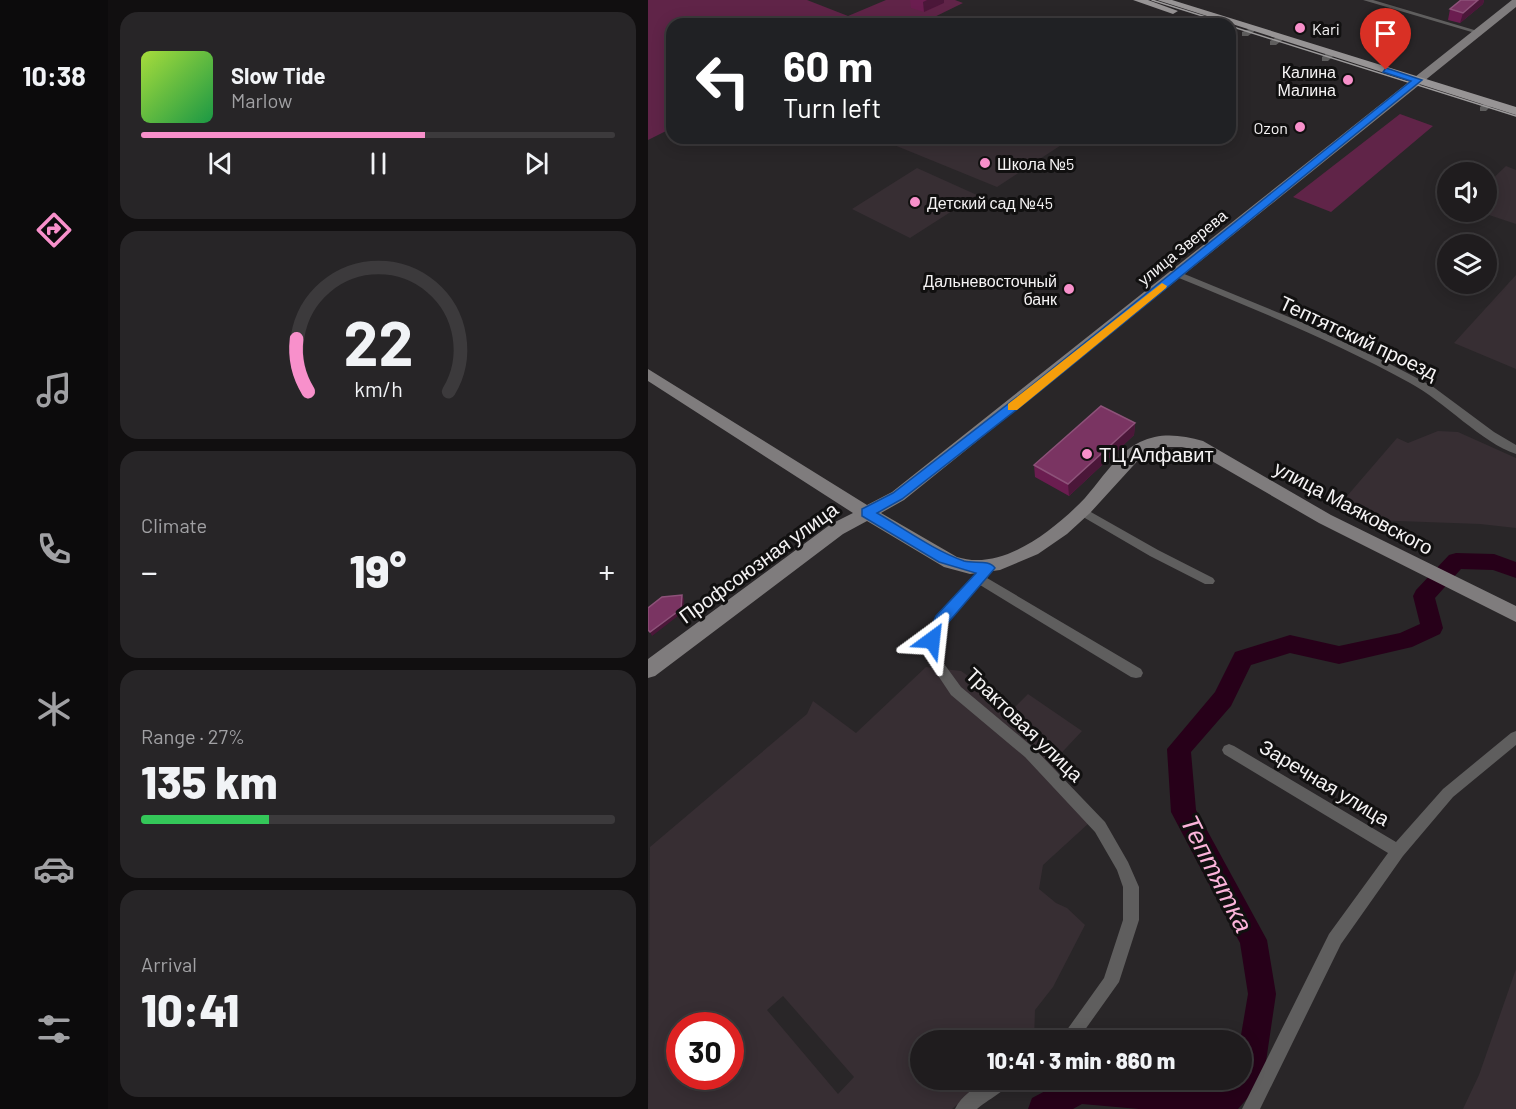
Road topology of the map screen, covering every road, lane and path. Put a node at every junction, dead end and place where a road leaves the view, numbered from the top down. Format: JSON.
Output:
{"nodes":[{"id":1,"x":1138,"y":0,"type":"edge"},
{"id":2,"x":1366,"y":0,"type":"edge"},
{"id":3,"x":1516,"y":2,"type":"edge"},
{"id":4,"x":1166,"y":4,"type":"edge"},
{"id":5,"x":1204,"y":18,"type":"edge"},
{"id":6,"x":1236,"y":27,"type":"edge"},
{"id":7,"x":1236,"y":30,"type":"edge"},
{"id":8,"x":1249,"y":31,"type":"junction"},
{"id":9,"x":1477,"y":32,"type":"junction"},
{"id":10,"x":1414,"y":83,"type":"junction"},
{"id":11,"x":1486,"y":106,"type":"junction"},
{"id":12,"x":1516,"y":111,"type":"edge"},
{"id":13,"x":1516,"y":119,"type":"edge"},
{"id":14,"x":1177,"y":274,"type":"junction"},
{"id":15,"x":648,"y":374,"type":"edge"},
{"id":16,"x":1516,"y":450,"type":"edge"},
{"id":17,"x":1082,"y":511,"type":"junction"},
{"id":18,"x":867,"y":513,"type":"junction"},
{"id":19,"x":983,"y":574,"type":"junction"},
{"id":20,"x":1209,"y":581,"type":"dead end"},
{"id":21,"x":1516,"y":615,"type":"edge"},
{"id":22,"x":648,"y":670,"type":"edge"},
{"id":23,"x":1136,"y":673,"type":"dead end"},
{"id":24,"x":1516,"y":737,"type":"edge"},
{"id":25,"x":1229,"y":750,"type":"dead end"},
{"id":26,"x":1398,"y":851,"type":"junction"},
{"id":27,"x":1075,"y":1030,"type":"edge"},
{"id":28,"x":987,"y":1090,"type":"edge"},
{"id":29,"x":964,"y":1109,"type":"edge"},
{"id":30,"x":1251,"y":1109,"type":"edge"}],
"edges":[{"from":1,"to":4,"type":"main road"},
{"from":2,"to":9,"type":"street"},
{"from":3,"to":9,"type":"main road","name":"улица Зверева"},
{"from":4,"to":5,"type":"main road"},
{"from":6,"to":8,"type":"main road"},
{"from":7,"to":8,"type":"main road"},
{"from":8,"to":10,"type":"main road"},
{"from":9,"to":10,"type":"main road","name":"улица Зверева"},
{"from":10,"to":11,"type":"main road"},
{"from":10,"to":14,"type":"main road","name":"улица Зверева"},
{"from":11,"to":12,"type":"main road"},
{"from":11,"to":13,"type":"main road"},
{"from":14,"to":16,"type":"street","name":"Тептятский проезд"},
{"from":14,"to":18,"type":"main road","name":"улица Зверева"},
{"from":15,"to":18,"type":"main road"},
{"from":17,"to":19,"type":"main road"},
{"from":17,"to":20,"type":"street"},
{"from":17,"to":21,"type":"main road","name":"улица Маяковского"},
{"from":18,"to":19,"type":"main road"},
{"from":18,"to":22,"type":"main road","name":"Профсоюзная улица"},
{"from":19,"to":23,"type":"street"},
{"from":19,"to":27,"type":"street","name":"Трактовая улица"},
{"from":24,"to":26,"type":"street","name":"Заречная улица"},
{"from":25,"to":26,"type":"street","name":"Заречная улица"},
{"from":26,"to":30,"type":"street","name":"Заречная улица"},
{"from":28,"to":29,"type":"street"}]}
